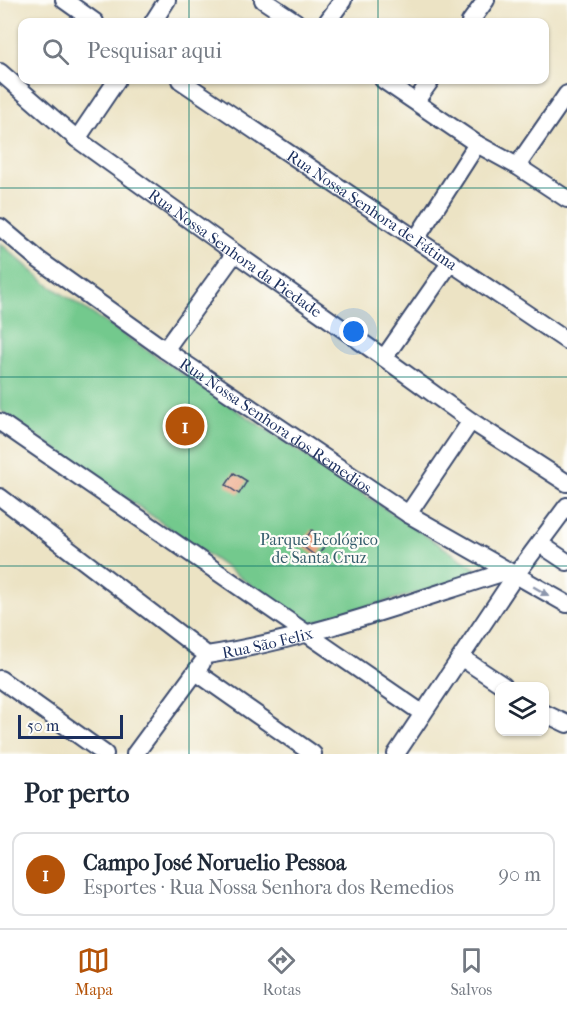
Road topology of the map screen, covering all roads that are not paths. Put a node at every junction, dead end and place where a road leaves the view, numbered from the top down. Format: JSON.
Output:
{"nodes":[{"id":1,"x":64,"y":0,"type":"edge"},
{"id":2,"x":167,"y":0,"type":"edge"},
{"id":3,"x":262,"y":0,"type":"edge"},
{"id":4,"x":343,"y":0,"type":"edge"},
{"id":5,"x":486,"y":0,"type":"edge"},
{"id":6,"x":89,"y":18,"type":"edge"},
{"id":7,"x":156,"y":18,"type":"edge"},
{"id":8,"x":290,"y":18,"type":"edge"},
{"id":9,"x":330,"y":18,"type":"edge"},
{"id":10,"x":473,"y":18,"type":"edge"},
{"id":11,"x":0,"y":72,"type":"edge"},
{"id":12,"x":114,"y":84,"type":"edge"},
{"id":13,"x":186,"y":84,"type":"edge"},
{"id":14,"x":389,"y":84,"type":"edge"},
{"id":15,"x":428,"y":84,"type":"edge"},
{"id":16,"x":567,"y":94,"type":"edge"},
{"id":17,"x":416,"y":101,"type":"junction"},
{"id":18,"x":77,"y":139,"type":"junction"},
{"id":19,"x":477,"y":144,"type":"junction"},
{"id":20,"x":517,"y":166,"type":"junction"},
{"id":21,"x":567,"y":199,"type":"edge"},
{"id":22,"x":0,"y":227,"type":"edge"},
{"id":23,"x":416,"y":239,"type":"junction"},
{"id":24,"x":235,"y":254,"type":"junction"},
{"id":25,"x":450,"y":263,"type":"junction"},
{"id":26,"x":567,"y":341,"type":"edge"},
{"id":27,"x":165,"y":350,"type":"junction"},
{"id":28,"x":384,"y":358,"type":"junction"},
{"id":29,"x":0,"y":422,"type":"edge"},
{"id":30,"x":471,"y":422,"type":"junction"},
{"id":31,"x":567,"y":483,"type":"edge"},
{"id":32,"x":0,"y":497,"type":"edge"},
{"id":33,"x":567,"y":506,"type":"edge"},
{"id":34,"x":408,"y":514,"type":"junction"},
{"id":35,"x":540,"y":544,"type":"junction"},
{"id":36,"x":567,"y":562,"type":"edge"},
{"id":37,"x":511,"y":574,"type":"junction"},
{"id":38,"x":567,"y":604,"type":"edge"},
{"id":39,"x":308,"y":633,"type":"junction"},
{"id":40,"x":207,"y":656,"type":"junction"},
{"id":41,"x":462,"y":658,"type":"junction"},
{"id":42,"x":196,"y":672,"type":"junction"},
{"id":43,"x":0,"y":679,"type":"edge"},
{"id":44,"x":497,"y":682,"type":"edge"},
{"id":45,"x":422,"y":713,"type":"junction"},
{"id":46,"x":549,"y":715,"type":"edge"},
{"id":47,"x":567,"y":724,"type":"edge"},
{"id":48,"x":105,"y":754,"type":"edge"},
{"id":49,"x":135,"y":754,"type":"edge"},
{"id":50,"x":313,"y":754,"type":"edge"},
{"id":51,"x":396,"y":754,"type":"edge"}],
"edges":[{"from":1,"to":6,"type":"street"},
{"from":2,"to":7,"type":"street"},
{"from":3,"to":8,"type":"street"},
{"from":4,"to":9,"type":"street"},
{"from":5,"to":10,"type":"street"},
{"from":11,"to":18,"type":"street","name":"Rua Nossa Senhora da Piedade"},
{"from":12,"to":18,"type":"street"},
{"from":13,"to":23,"type":"street","name":"Rua Nossa Senhora de Fátima"},
{"from":14,"to":17,"type":"street"},
{"from":15,"to":17,"type":"street"},
{"from":16,"to":20,"type":"street"},
{"from":17,"to":19,"type":"street"},
{"from":18,"to":24,"type":"street","name":"Rua Nossa Senhora da Piedade"},
{"from":19,"to":20,"type":"street"},
{"from":19,"to":23,"type":"street"},
{"from":20,"to":21,"type":"street"},
{"from":22,"to":27,"type":"street","name":"Rua Nossa Senhora dos Remedios"},
{"from":23,"to":25,"type":"street","name":"Rua Nossa Senhora de Fátima"},
{"from":24,"to":27,"type":"street"},
{"from":24,"to":28,"type":"street","name":"Rua Nossa Senhora da Piedade"},
{"from":25,"to":26,"type":"street","name":"Rua Nossa Senhora de Fátima"},
{"from":25,"to":28,"type":"street"},
{"from":27,"to":34,"type":"street","name":"Rua Nossa Senhora dos Remedios"},
{"from":28,"to":30,"type":"street","name":"Rua Nossa Senhora da Piedade"},
{"from":29,"to":39,"type":"street"},
{"from":30,"to":31,"type":"street","name":"Rua Nossa Senhora da Piedade"},
{"from":30,"to":34,"type":"street"},
{"from":32,"to":40,"type":"street","name":"Rua São Felix"},
{"from":33,"to":35,"type":"street"},
{"from":34,"to":37,"type":"street","name":"Rua Nossa Senhora dos Remedios"},
{"from":35,"to":36,"type":"street"},
{"from":35,"to":37,"type":"street"},
{"from":37,"to":38,"type":"street","name":"Rua Nossa Senhora dos Remedios","one_way":true},
{"from":37,"to":39,"type":"street","name":"Rua São Felix"},
{"from":37,"to":41,"type":"street"},
{"from":39,"to":40,"type":"street","name":"Rua São Felix"},
{"from":39,"to":45,"type":"street"},
{"from":40,"to":42,"type":"street"},
{"from":41,"to":44,"type":"street"},
{"from":41,"to":45,"type":"street"},
{"from":42,"to":49,"type":"street"},
{"from":42,"to":50,"type":"street"},
{"from":43,"to":48,"type":"street"},
{"from":45,"to":51,"type":"street"},
{"from":46,"to":47,"type":"street"}]}
